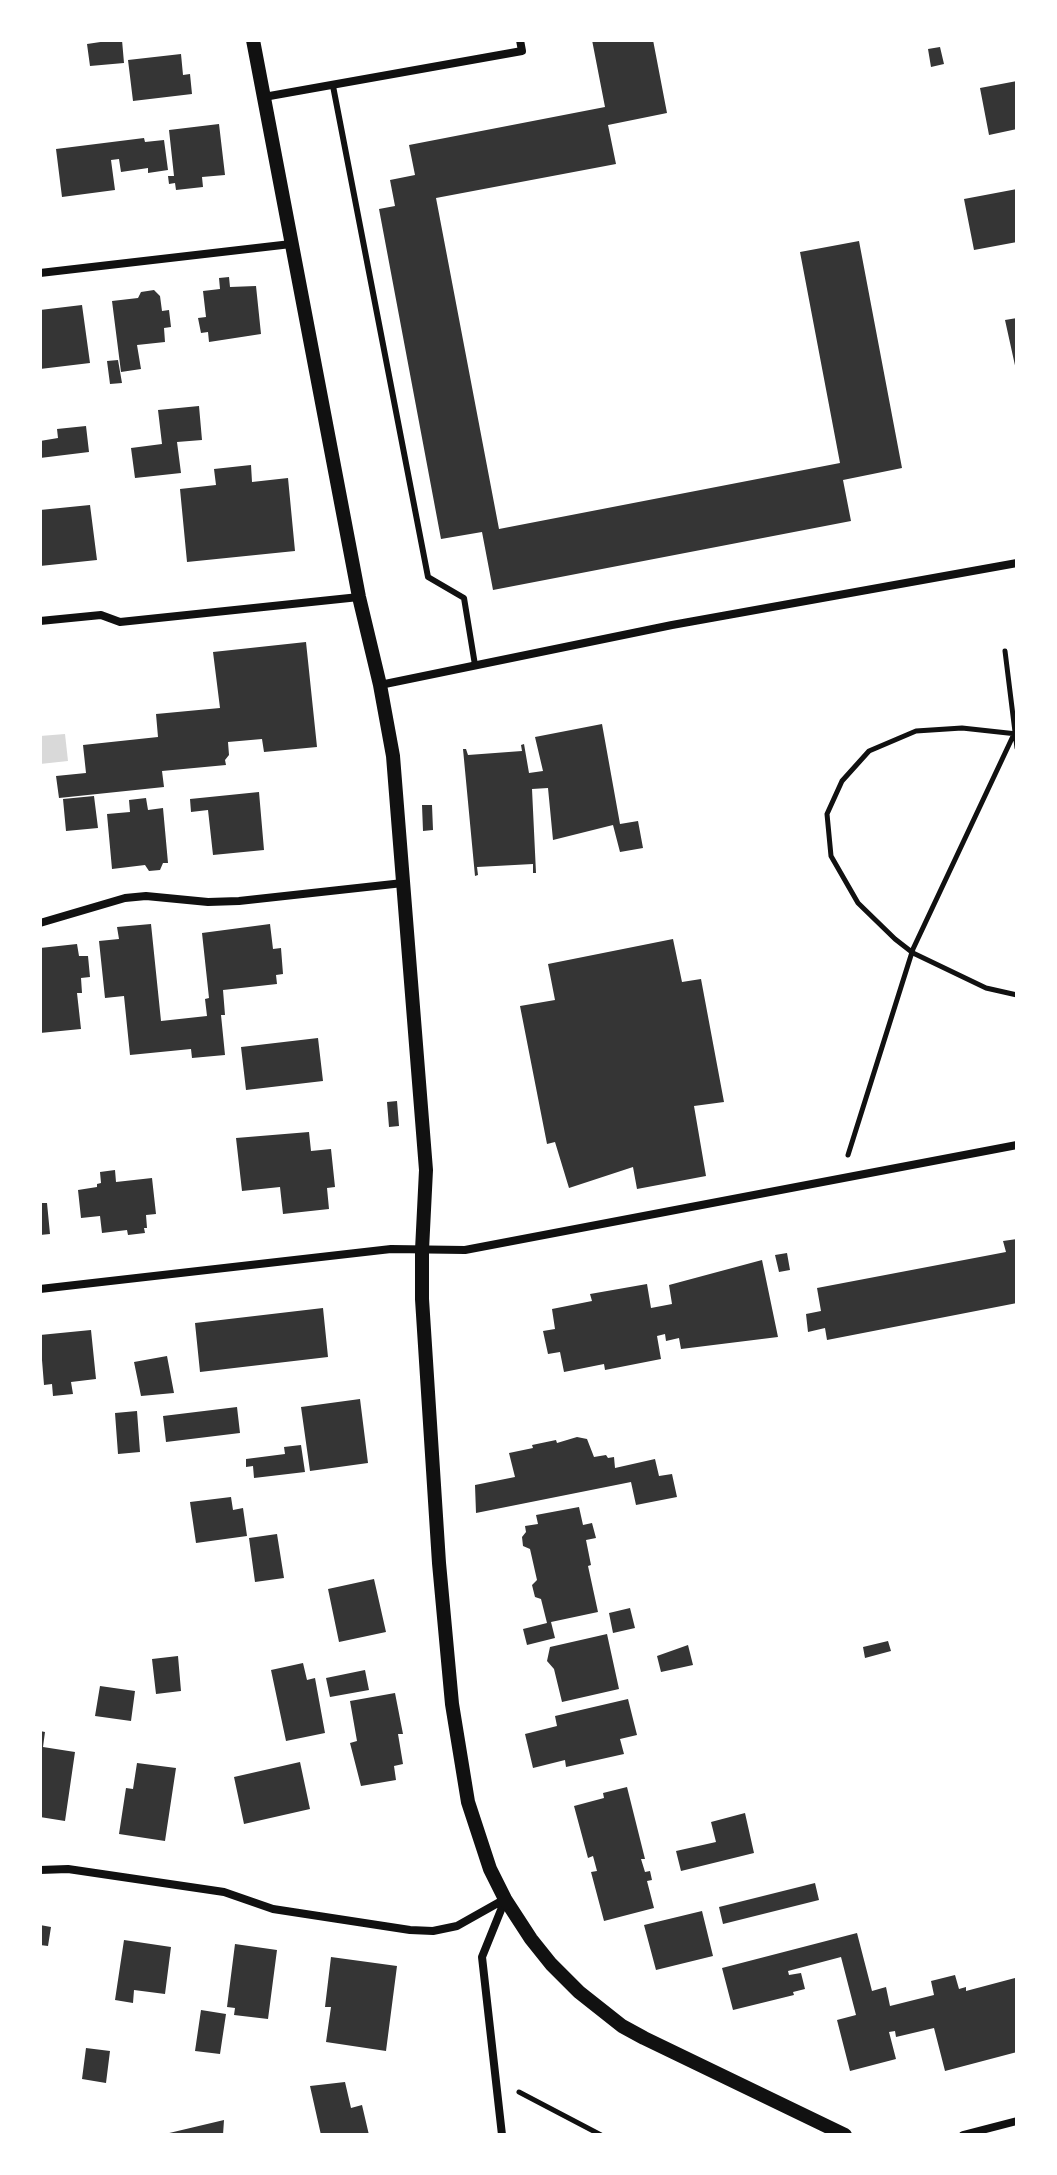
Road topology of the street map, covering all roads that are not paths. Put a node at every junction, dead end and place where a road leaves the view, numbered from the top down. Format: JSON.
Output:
{"nodes":[{"id":1,"x":253,"y":40,"type":"edge"},
{"id":2,"x":520,"y":40,"type":"edge"},
{"id":3,"x":333,"y":86,"type":"junction"},
{"id":4,"x":264,"y":97,"type":"junction"},
{"id":5,"x":291,"y":244,"type":"junction"},
{"id":6,"x":40,"y":273,"type":"edge"},
{"id":7,"x":1017,"y":563,"type":"edge"},
{"id":8,"x":359,"y":597,"type":"junction"},
{"id":9,"x":40,"y":621,"type":"edge"},
{"id":10,"x":475,"y":665,"type":"junction"},
{"id":11,"x":380,"y":685,"type":"junction"},
{"id":12,"x":403,"y":883,"type":"junction"},
{"id":13,"x":40,"y":923,"type":"edge"},
{"id":14,"x":1017,"y":1145,"type":"edge"},
{"id":15,"x":422,"y":1250,"type":"junction"},
{"id":16,"x":40,"y":1289,"type":"edge"},
{"id":17,"x":40,"y":1870,"type":"edge"},
{"id":18,"x":505,"y":1899,"type":"junction"},
{"id":19,"x":1017,"y":2121,"type":"edge"},
{"id":20,"x":502,"y":2135,"type":"edge"},
{"id":21,"x":845,"y":2135,"type":"edge"},
{"id":22,"x":963,"y":2135,"type":"edge"}],
"edges":[{"from":1,"to":4,"type":"street"},
{"from":2,"to":3,"type":"street"},
{"from":3,"to":4,"type":"street"},
{"from":3,"to":10,"type":"lane"},
{"from":4,"to":5,"type":"street"},
{"from":5,"to":6,"type":"street"},
{"from":5,"to":8,"type":"street"},
{"from":7,"to":10,"type":"street"},
{"from":8,"to":9,"type":"street"},
{"from":8,"to":11,"type":"street"},
{"from":10,"to":11,"type":"street"},
{"from":11,"to":12,"type":"street"},
{"from":12,"to":13,"type":"street"},
{"from":12,"to":15,"type":"street"},
{"from":14,"to":15,"type":"street"},
{"from":15,"to":16,"type":"street"},
{"from":15,"to":18,"type":"street"},
{"from":17,"to":18,"type":"street"},
{"from":18,"to":20,"type":"street"},
{"from":18,"to":21,"type":"street"},
{"from":19,"to":22,"type":"street"}]}
